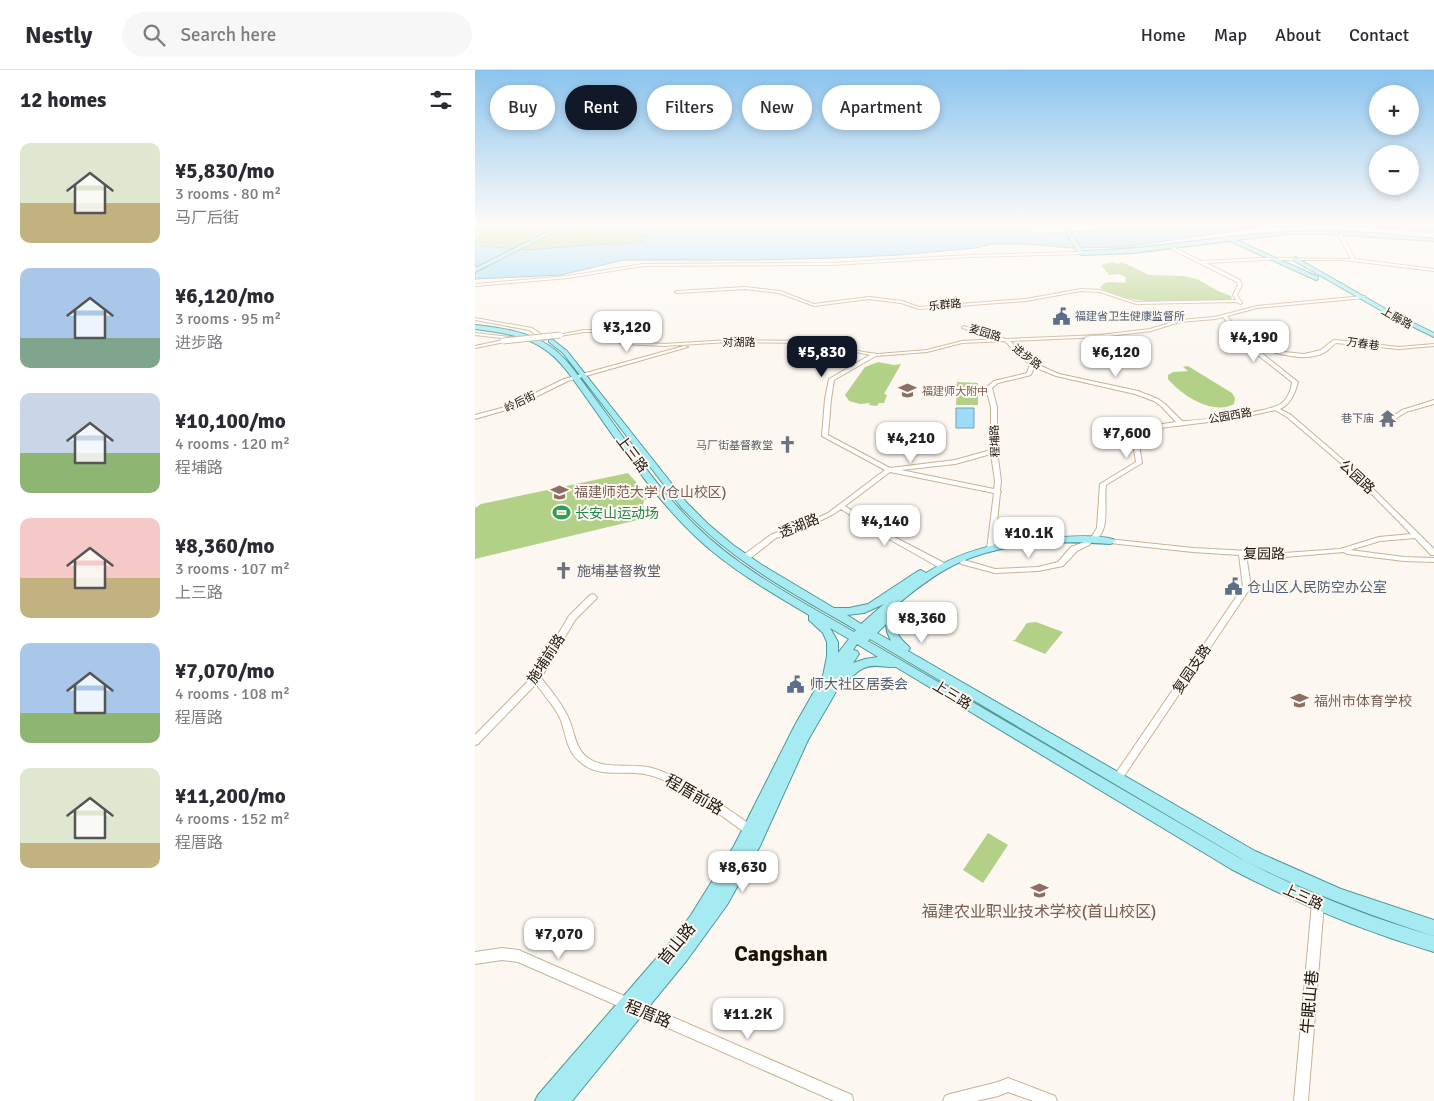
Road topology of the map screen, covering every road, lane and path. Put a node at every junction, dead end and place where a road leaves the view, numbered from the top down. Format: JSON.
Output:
{"nodes":[{"id":1,"x":595,"y":272,"type":"edge"},
{"id":2,"x":1222,"y":272,"type":"edge"},
{"id":3,"x":1304,"y":272,"type":"edge"},
{"id":4,"x":1310,"y":272,"type":"edge"},
{"id":5,"x":1316,"y":272,"type":"edge"},
{"id":6,"x":475,"y":285,"type":"edge"},
{"id":7,"x":1350,"y":290,"type":"junction"},
{"id":8,"x":677,"y":292,"type":"dead end"},
{"id":9,"x":1363,"y":297,"type":"junction"},
{"id":10,"x":1238,"y":300,"type":"junction"},
{"id":11,"x":1247,"y":309,"type":"junction"},
{"id":12,"x":1224,"y":316,"type":"junction"},
{"id":13,"x":475,"y":323,"type":"edge"},
{"id":14,"x":964,"y":327,"type":"dead end"},
{"id":15,"x":475,"y":332,"type":"edge"},
{"id":16,"x":505,"y":332,"type":"junction"},
{"id":17,"x":1241,"y":336,"type":"junction"},
{"id":18,"x":1434,"y":337,"type":"edge"},
{"id":19,"x":544,"y":340,"type":"junction"},
{"id":20,"x":1006,"y":340,"type":"junction"},
{"id":21,"x":695,"y":344,"type":"junction"},
{"id":22,"x":664,"y":345,"type":"junction"},
{"id":23,"x":1434,"y":345,"type":"edge"},
{"id":24,"x":475,"y":347,"type":"edge"},
{"id":25,"x":666,"y":353,"type":"junction"},
{"id":26,"x":874,"y":355,"type":"junction"},
{"id":27,"x":1033,"y":363,"type":"junction"},
{"id":28,"x":579,"y":376,"type":"junction"},
{"id":29,"x":1434,"y":402,"type":"edge"},
{"id":30,"x":1275,"y":408,"type":"junction"},
{"id":31,"x":475,"y":417,"type":"edge"},
{"id":32,"x":1183,"y":424,"type":"junction"},
{"id":33,"x":1384,"y":424,"type":"dead end"},
{"id":34,"x":994,"y":451,"type":"junction"},
{"id":35,"x":889,"y":470,"type":"junction"},
{"id":36,"x":997,"y":492,"type":"junction"},
{"id":37,"x":840,"y":506,"type":"junction"},
{"id":38,"x":1415,"y":536,"type":"junction"},
{"id":39,"x":1090,"y":541,"type":"junction"},
{"id":40,"x":1110,"y":541,"type":"joint"},
{"id":41,"x":991,"y":550,"type":"junction"},
{"id":42,"x":1340,"y":551,"type":"junction"},
{"id":43,"x":1434,"y":553,"type":"edge"},
{"id":44,"x":1242,"y":554,"type":"junction"},
{"id":45,"x":745,"y":558,"type":"junction"},
{"id":46,"x":1434,"y":560,"type":"edge"},
{"id":47,"x":964,"y":562,"type":"junction"},
{"id":48,"x":943,"y":566,"type":"junction"},
{"id":49,"x":593,"y":597,"type":"dead end"},
{"id":50,"x":796,"y":603,"type":"junction"},
{"id":51,"x":829,"y":610,"type":"junction"},
{"id":52,"x":894,"y":611,"type":"junction"},
{"id":53,"x":862,"y":636,"type":"junction"},
{"id":54,"x":914,"y":673,"type":"junction"},
{"id":55,"x":944,"y":677,"type":"junction"},
{"id":56,"x":536,"y":678,"type":"junction"},
{"id":57,"x":824,"y":684,"type":"junction"},
{"id":58,"x":822,"y":706,"type":"junction"},
{"id":59,"x":475,"y":741,"type":"edge"},
{"id":60,"x":1117,"y":779,"type":"junction"},
{"id":61,"x":750,"y":830,"type":"junction"},
{"id":62,"x":1318,"y":904,"type":"junction"},
{"id":63,"x":1434,"y":928,"type":"edge"},
{"id":64,"x":1434,"y":944,"type":"edge"},
{"id":65,"x":475,"y":958,"type":"edge"},
{"id":66,"x":631,"y":1007,"type":"junction"},
{"id":67,"x":847,"y":1100,"type":"dead end"},
{"id":68,"x":544,"y":1101,"type":"edge"},
{"id":69,"x":561,"y":1101,"type":"edge"},
{"id":70,"x":950,"y":1101,"type":"edge"},
{"id":71,"x":1050,"y":1101,"type":"edge"},
{"id":72,"x":1301,"y":1101,"type":"edge"}],
"edges":[{"from":1,"to":6,"type":"street"},
{"from":2,"to":10,"type":"street"},
{"from":3,"to":7,"type":"main road"},
{"from":4,"to":7,"type":"main road"},
{"from":5,"to":7,"type":"main road"},
{"from":7,"to":9,"type":"main road","name":"上藤路"},
{"from":8,"to":10,"type":"street","name":"乐群路"},
{"from":9,"to":11,"type":"street","name":"对湖路"},
{"from":9,"to":18,"type":"main road","name":"上藤路"},
{"from":10,"to":11,"type":"street"},
{"from":11,"to":12,"type":"street","name":"对湖路"},
{"from":12,"to":17,"type":"street"},
{"from":12,"to":20,"type":"street","name":"对湖路"},
{"from":13,"to":16,"type":"main road"},
{"from":13,"to":19,"type":"street"},
{"from":14,"to":20,"type":"street","name":"麦园路"},
{"from":15,"to":16,"type":"main road"},
{"from":15,"to":19,"type":"street"},
{"from":16,"to":19,"type":"main road"},
{"from":16,"to":19,"type":"main road"},
{"from":16,"to":22,"type":"street","name":"对湖路","bridge":true},
{"from":16,"to":24,"type":"street","name":"对湖路"},
{"from":17,"to":23,"type":"street","name":"万春巷"},
{"from":17,"to":30,"type":"street"},
{"from":19,"to":28,"type":"main road","name":"上三路"},
{"from":20,"to":26,"type":"street","name":"对湖路"},
{"from":20,"to":27,"type":"street","name":"进步路"},
{"from":21,"to":22,"type":"street","name":"对湖路"},
{"from":21,"to":25,"type":"street","name":"岭后街"},
{"from":21,"to":26,"type":"street","name":"对湖路"},
{"from":22,"to":25,"type":"street"},
{"from":25,"to":28,"type":"street","name":"岭后街"},
{"from":26,"to":35,"type":"street"},
{"from":27,"to":32,"type":"street","name":"进步路"},
{"from":27,"to":34,"type":"street","name":"程埔路"},
{"from":28,"to":31,"type":"street","name":"岭后街"},
{"from":28,"to":45,"type":"main road","name":"上三路"},
{"from":28,"to":50,"type":"main road","name":"上三路"},
{"from":29,"to":33,"type":"street"},
{"from":30,"to":32,"type":"street","name":"公园西路"},
{"from":30,"to":38,"type":"street","name":"公园路"},
{"from":32,"to":39,"type":"street","name":"公园西路"},
{"from":34,"to":35,"type":"street","name":"透湖路"},
{"from":34,"to":36,"type":"street","name":"程埔路"},
{"from":35,"to":36,"type":"street"},
{"from":35,"to":37,"type":"street","name":"透湖路"},
{"from":36,"to":41,"type":"street","name":"程埔路"},
{"from":37,"to":45,"type":"street","name":"透湖路"},
{"from":37,"to":48,"type":"street"},
{"from":38,"to":42,"type":"street","name":"复园路"},
{"from":38,"to":43,"type":"street","name":"公园路"},
{"from":39,"to":40,"type":"main road"},
{"from":39,"to":41,"type":"main road"},
{"from":39,"to":47,"type":"main road"},
{"from":39,"to":47,"type":"street"},
{"from":40,"to":44,"type":"street","name":"复园路"},
{"from":41,"to":48,"type":"main road"},
{"from":42,"to":44,"type":"street","name":"复园路"},
{"from":42,"to":46,"type":"street"},
{"from":44,"to":60,"type":"street","name":"复园支路"},
{"from":45,"to":51,"type":"main road","name":"上三路"},
{"from":47,"to":52,"type":"main road"},
{"from":48,"to":51,"type":"main road"},
{"from":48,"to":53,"type":"main road"},
{"from":49,"to":56,"type":"street","name":"施埔前路"},
{"from":50,"to":53,"type":"main road","name":"上三路"},
{"from":50,"to":57,"type":"main road"},
{"from":51,"to":53,"type":"main road","name":"上三路"},
{"from":52,"to":53,"type":"main road"},
{"from":52,"to":55,"type":"main road"},
{"from":53,"to":54,"type":"main road","name":"上三路"},
{"from":53,"to":55,"type":"main road","name":"上三路"},
{"from":53,"to":57,"type":"main road","name":"首山路"},
{"from":53,"to":58,"type":"main road","name":"首山路"},
{"from":54,"to":58,"type":"main road"},
{"from":54,"to":62,"type":"main road","name":"上三路"},
{"from":55,"to":60,"type":"main road","name":"上三路"},
{"from":56,"to":59,"type":"street","name":"施埔前路"},
{"from":56,"to":61,"type":"street","name":"程厝前路"},
{"from":57,"to":61,"type":"main road","name":"首山路"},
{"from":58,"to":66,"type":"main road","name":"首山路"},
{"from":60,"to":63,"type":"main road","name":"上三路"},
{"from":61,"to":66,"type":"main road","name":"首山路"},
{"from":62,"to":64,"type":"main road","name":"上三路"},
{"from":62,"to":72,"type":"street","name":"牛眠山巷"},
{"from":65,"to":66,"type":"street","name":"程厝路"},
{"from":66,"to":67,"type":"street","name":"程厝路"},
{"from":66,"to":68,"type":"main road","name":"首山路"},
{"from":66,"to":69,"type":"main road","name":"首山路"},
{"from":70,"to":71,"type":"street"}]}
